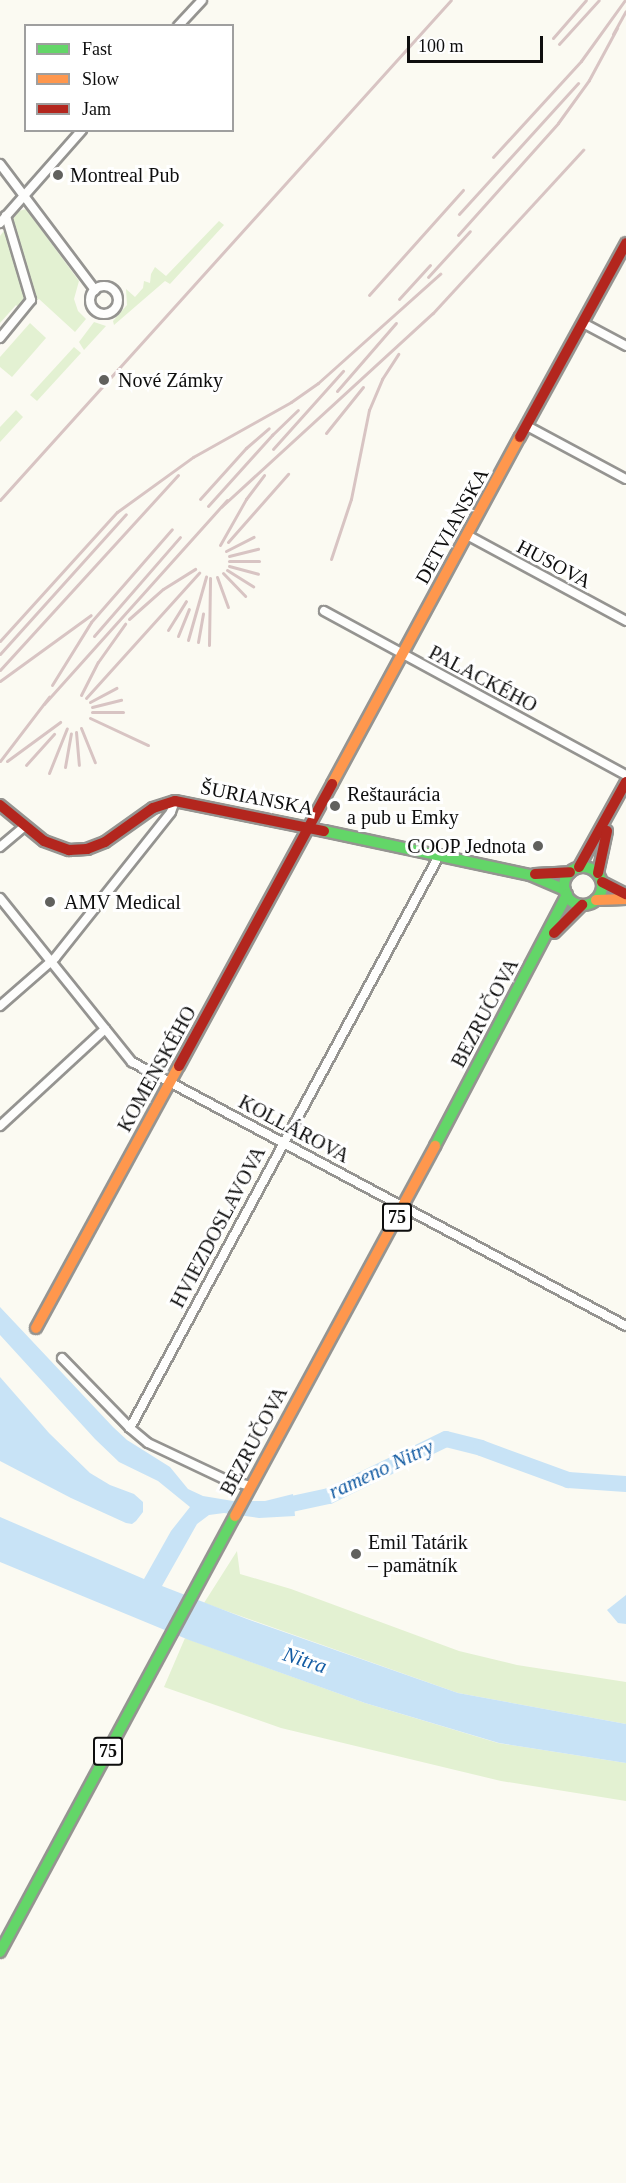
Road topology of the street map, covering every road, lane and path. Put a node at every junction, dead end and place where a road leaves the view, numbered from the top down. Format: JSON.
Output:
{"nodes":[{"id":1,"x":202,"y":0,"type":"edge"},
{"id":2,"x":180,"y":24,"type":"edge"},
{"id":3,"x":80,"y":132,"type":"edge"},
{"id":4,"x":0,"y":164,"type":"edge"},
{"id":5,"x":24,"y":194,"type":"junction"},
{"id":6,"x":3,"y":219,"type":"edge"},
{"id":7,"x":626,"y":243,"type":"edge"},
{"id":8,"x":95,"y":290,"type":"dead end"},
{"id":9,"x":583,"y":323,"type":"junction"},
{"id":10,"x":0,"y":338,"type":"edge"},
{"id":11,"x":626,"y":346,"type":"edge"},
{"id":12,"x":527,"y":426,"type":"junction"},
{"id":13,"x":626,"y":479,"type":"edge"},
{"id":14,"x":467,"y":535,"type":"junction"},
{"id":15,"x":324,"y":611,"type":"dead end"},
{"id":16,"x":626,"y":621,"type":"edge"},
{"id":17,"x":402,"y":654,"type":"junction"},
{"id":18,"x":626,"y":775,"type":"edge"},
{"id":19,"x":626,"y":782,"type":"edge"},
{"id":20,"x":616,"y":800,"type":"junction"},
{"id":21,"x":175,"y":801,"type":"junction"},
{"id":22,"x":0,"y":805,"type":"edge"},
{"id":23,"x":25,"y":826,"type":"junction"},
{"id":24,"x":309,"y":826,"type":"junction"},
{"id":25,"x":0,"y":848,"type":"edge"},
{"id":26,"x":440,"y":854,"type":"junction"},
{"id":27,"x":575,"y":870,"type":"junction"},
{"id":28,"x":530,"y":875,"type":"junction"},
{"id":29,"x":600,"y":878,"type":"junction"},
{"id":30,"x":566,"y":893,"type":"junction"},
{"id":31,"x":626,"y":894,"type":"edge"},
{"id":32,"x":0,"y":898,"type":"edge"},
{"id":33,"x":626,"y":899,"type":"edge"},
{"id":34,"x":596,"y":900,"type":"junction"},
{"id":35,"x":582,"y":905,"type":"junction"},
{"id":36,"x":541,"y":946,"type":"junction"},
{"id":37,"x":50,"y":962,"type":"junction"},
{"id":38,"x":0,"y":1006,"type":"edge"},
{"id":39,"x":105,"y":1029,"type":"junction"},
{"id":40,"x":171,"y":1082,"type":"junction"},
{"id":41,"x":0,"y":1125,"type":"edge"},
{"id":42,"x":283,"y":1142,"type":"junction"},
{"id":43,"x":402,"y":1206,"type":"junction"},
{"id":44,"x":626,"y":1326,"type":"edge"},
{"id":45,"x":36,"y":1328,"type":"dead end"},
{"id":46,"x":62,"y":1358,"type":"dead end"},
{"id":47,"x":130,"y":1428,"type":"junction"},
{"id":48,"x":246,"y":1489,"type":"junction"},
{"id":49,"x":0,"y":1952,"type":"edge"}],
"edges":[{"from":1,"to":2,"type":"street"},
{"from":3,"to":5,"type":"street"},
{"from":4,"to":5,"type":"street"},
{"from":5,"to":6,"type":"street"},
{"from":5,"to":8,"type":"street"},
{"from":6,"to":10,"type":"street"},
{"from":7,"to":9,"type":"street","name":"DETVIANSKA"},
{"from":9,"to":11,"type":"street"},
{"from":9,"to":12,"type":"street","name":"DETVIANSKA"},
{"from":12,"to":13,"type":"street"},
{"from":12,"to":14,"type":"street","name":"DETVIANSKA"},
{"from":14,"to":16,"type":"street","name":"HUSOVA"},
{"from":14,"to":17,"type":"street","name":"DETVIANSKA"},
{"from":15,"to":17,"type":"street","name":"PALACKÉHO"},
{"from":17,"to":18,"type":"street","name":"PALACKÉHO"},
{"from":17,"to":24,"type":"street","name":"DETVIANSKA"},
{"from":19,"to":20,"type":"street","number":"75"},
{"from":20,"to":27,"type":"street","number":"75"},
{"from":20,"to":29,"type":"street","number":"75"},
{"from":21,"to":23,"type":"street","name":"ŠURIANSKA"},
{"from":21,"to":24,"type":"street","name":"ŠURIANSKA"},
{"from":21,"to":37,"type":"street"},
{"from":22,"to":23,"type":"street","name":"ŠURIANSKA"},
{"from":23,"to":25,"type":"street"},
{"from":24,"to":26,"type":"street","name":"ŠURIANSKA"},
{"from":24,"to":40,"type":"street","name":"KOMENSKÉHO"},
{"from":26,"to":28,"type":"street","name":"ŠURIANSKA"},
{"from":26,"to":42,"type":"street","name":"HVIEZDOSLAVOVA"},
{"from":27,"to":28,"type":"street","name":"ŠURIANSKA"},
{"from":27,"to":29,"type":"street"},
{"from":27,"to":30,"type":"street","name":"BEZRUČOVA","number":"75"},
{"from":28,"to":30,"type":"street","name":"ŠURIANSKA"},
{"from":29,"to":31,"type":"street"},
{"from":29,"to":34,"type":"street","number":"75"},
{"from":30,"to":35,"type":"street"},
{"from":30,"to":36,"type":"street","name":"BEZRUČOVA","number":"75"},
{"from":32,"to":37,"type":"street","name":"KOLLÁROVA"},
{"from":33,"to":34,"type":"street"},
{"from":34,"to":35,"type":"street","name":"BEZRUČOVA","number":"75"},
{"from":35,"to":36,"type":"street","name":"BEZRUČOVA","number":"75"},
{"from":36,"to":43,"type":"street","name":"BEZRUČOVA","number":"75"},
{"from":37,"to":38,"type":"street"},
{"from":37,"to":39,"type":"street","name":"KOLLÁROVA"},
{"from":39,"to":40,"type":"street","name":"KOLLÁROVA"},
{"from":39,"to":41,"type":"street"},
{"from":40,"to":42,"type":"street","name":"KOLLÁROVA"},
{"from":40,"to":45,"type":"street","name":"KOMENSKÉHO"},
{"from":42,"to":43,"type":"street","name":"KOLLÁROVA"},
{"from":42,"to":47,"type":"street","name":"HVIEZDOSLAVOVA"},
{"from":43,"to":44,"type":"street","name":"KOLLÁROVA"},
{"from":43,"to":48,"type":"street","name":"BEZRUČOVA","number":"75"},
{"from":46,"to":47,"type":"street"},
{"from":47,"to":48,"type":"street"},
{"from":48,"to":49,"type":"street","name":"BEZRUČOVA","number":"75"}]}
